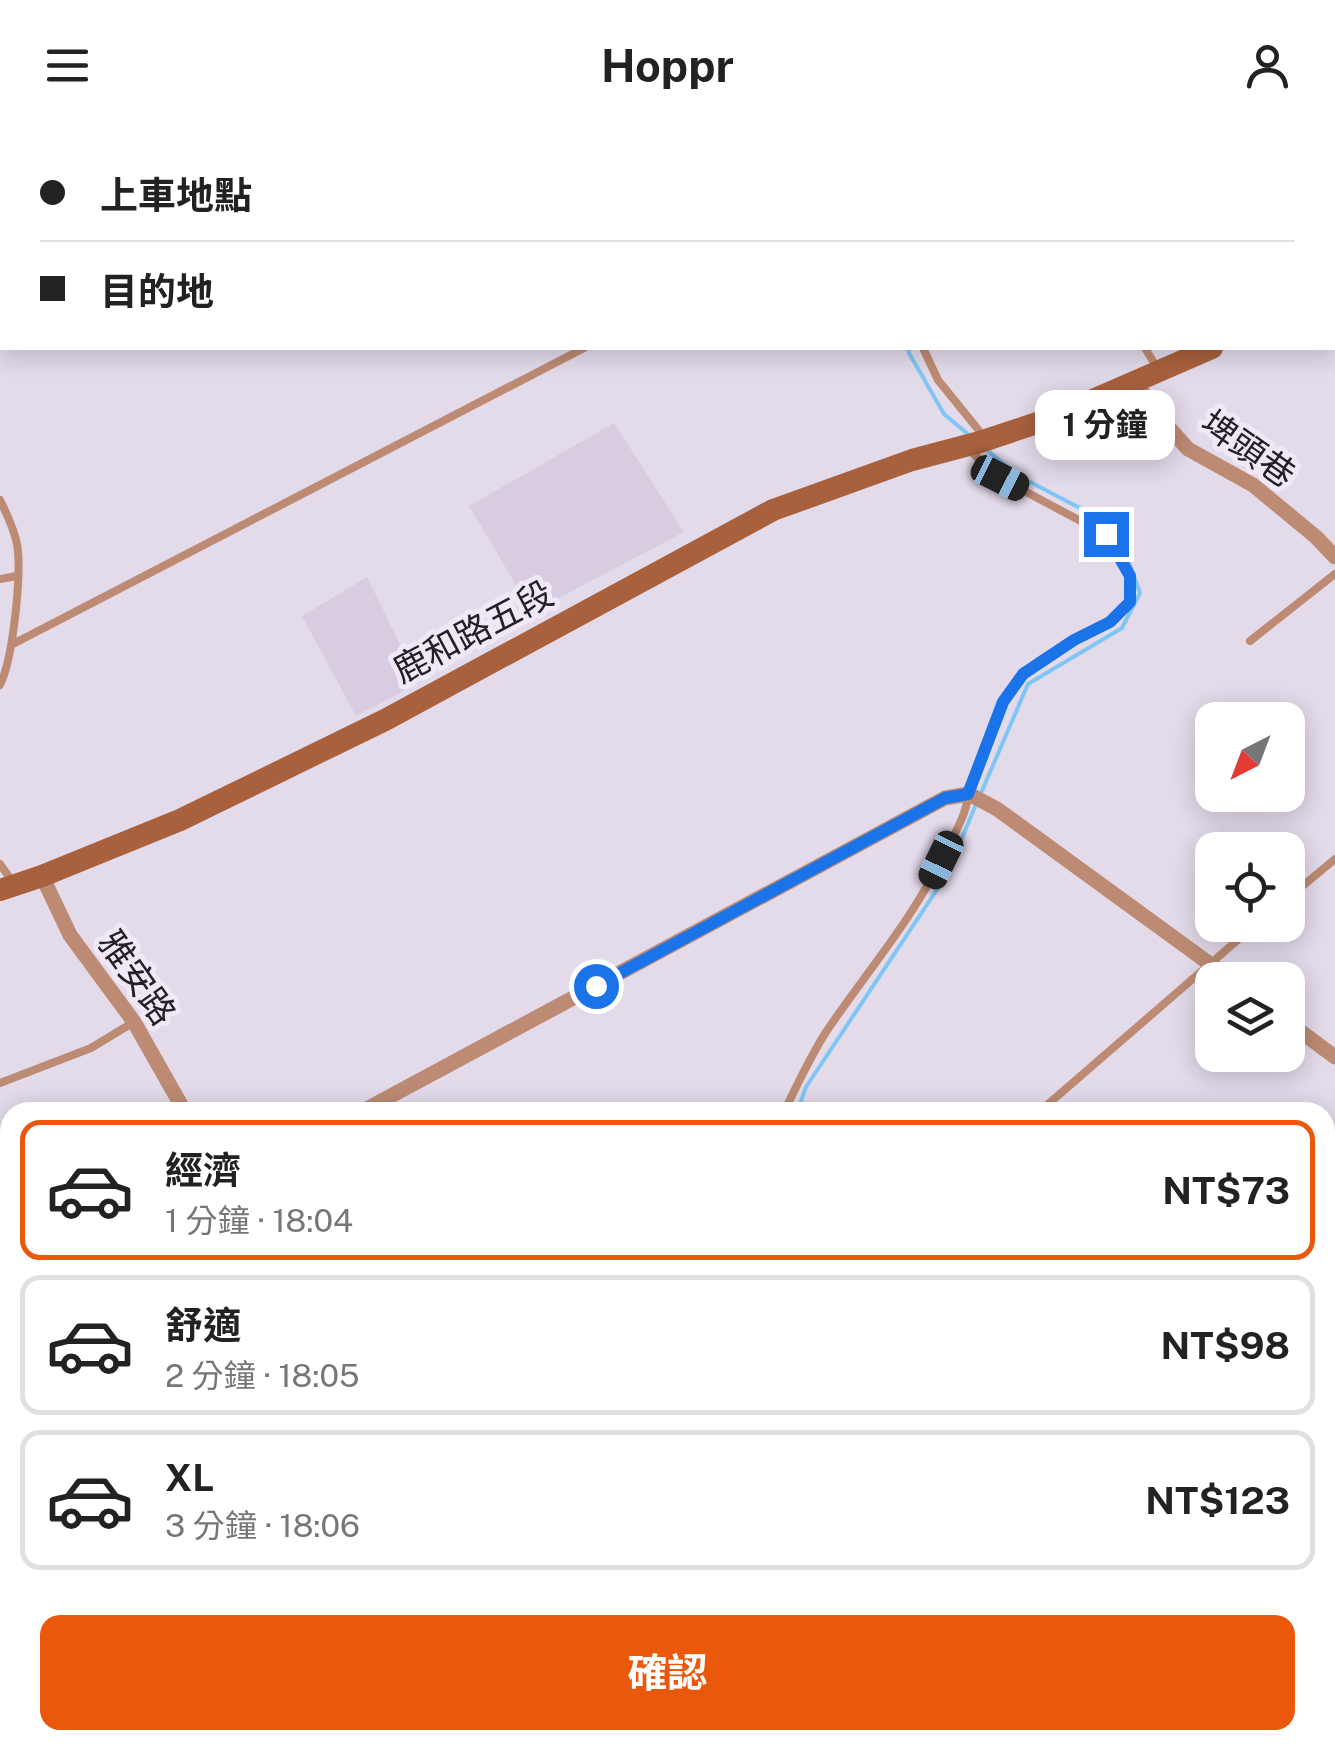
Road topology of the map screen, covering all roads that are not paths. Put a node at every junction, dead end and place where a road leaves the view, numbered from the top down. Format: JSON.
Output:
{"nodes":[{"id":1,"x":580,"y":350,"type":"edge"},
{"id":2,"x":925,"y":350,"type":"edge"},
{"id":3,"x":1147,"y":350,"type":"edge"},
{"id":4,"x":1208,"y":350,"type":"edge"},
{"id":5,"x":1160,"y":372,"type":"junction"},
{"id":6,"x":1136,"y":382,"type":"junction"},
{"id":7,"x":975,"y":444,"type":"junction"},
{"id":8,"x":0,"y":500,"type":"edge"},
{"id":9,"x":1335,"y":558,"type":"edge"},
{"id":10,"x":1335,"y":574,"type":"edge"},
{"id":11,"x":17,"y":576,"type":"junction"},
{"id":12,"x":0,"y":579,"type":"edge"},
{"id":13,"x":1250,"y":641,"type":"dead end"},
{"id":14,"x":13,"y":644,"type":"junction"},
{"id":15,"x":0,"y":685,"type":"edge"},
{"id":16,"x":968,"y":794,"type":"junction"},
{"id":17,"x":1335,"y":859,"type":"edge"},
{"id":18,"x":0,"y":864,"type":"edge"},
{"id":19,"x":42,"y":876,"type":"junction"},
{"id":20,"x":1305,"y":884,"type":"edge"},
{"id":21,"x":7,"y":887,"type":"edge"},
{"id":22,"x":1234,"y":942,"type":"edge"},
{"id":23,"x":1208,"y":962,"type":"edge"},
{"id":24,"x":1210,"y":962,"type":"edge"},
{"id":25,"x":1195,"y":975,"type":"edge"},
{"id":26,"x":134,"y":1022,"type":"junction"},
{"id":27,"x":1305,"y":1035,"type":"edge"},
{"id":28,"x":1335,"y":1058,"type":"edge"},
{"id":29,"x":0,"y":1084,"type":"edge"},
{"id":30,"x":179,"y":1102,"type":"edge"},
{"id":31,"x":380,"y":1102,"type":"edge"},
{"id":32,"x":789,"y":1102,"type":"edge"},
{"id":33,"x":1051,"y":1102,"type":"edge"}],
"edges":[{"from":1,"to":14,"type":"lane"},
{"from":2,"to":7,"type":"lane"},
{"from":3,"to":5,"type":"lane"},
{"from":4,"to":5,"type":"main road","name":"鹿和路五段"},
{"from":5,"to":6,"type":"main road","name":"鹿和路五段"},
{"from":6,"to":7,"type":"main road","name":"鹿和路五段"},
{"from":6,"to":9,"type":"street","name":"埤頭巷"},
{"from":7,"to":16,"type":"lane"},
{"from":7,"to":19,"type":"main road","name":"鹿和路五段"},
{"from":8,"to":11,"type":"lane"},
{"from":10,"to":13,"type":"lane"},
{"from":11,"to":12,"type":"lane"},
{"from":11,"to":14,"type":"lane"},
{"from":14,"to":15,"type":"lane"},
{"from":16,"to":23,"type":"street"},
{"from":16,"to":31,"type":"street"},
{"from":16,"to":32,"type":"lane"},
{"from":17,"to":20,"type":"lane"},
{"from":18,"to":21,"type":"lane"},
{"from":19,"to":21,"type":"main road","name":"鹿和路五段"},
{"from":19,"to":26,"type":"street","name":"雅安路"},
{"from":22,"to":24,"type":"lane"},
{"from":25,"to":33,"type":"lane"},
{"from":26,"to":29,"type":"lane"},
{"from":26,"to":30,"type":"street","name":"雅安路"},
{"from":27,"to":28,"type":"street"}]}
